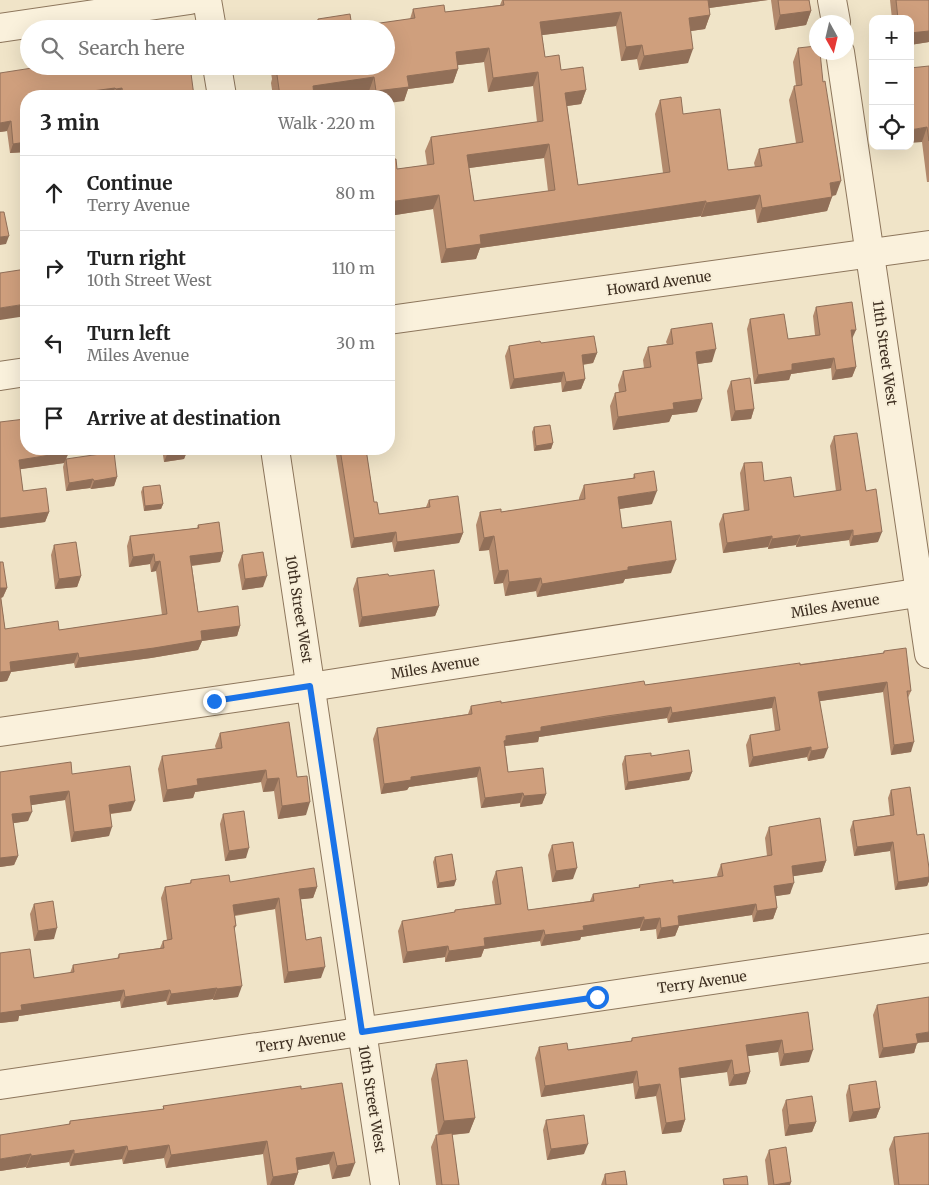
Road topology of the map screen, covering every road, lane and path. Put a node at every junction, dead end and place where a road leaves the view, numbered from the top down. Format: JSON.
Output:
{"nodes":[{"id":1,"x":190,"y":0,"type":"edge"},
{"id":2,"x":207,"y":0,"type":"edge"},
{"id":3,"x":832,"y":0,"type":"edge"},
{"id":4,"x":835,"y":15,"type":"edge"},
{"id":5,"x":54,"y":20,"type":"edge"},
{"id":6,"x":210,"y":20,"type":"edge"},
{"id":7,"x":20,"y":25,"type":"edge"},
{"id":8,"x":0,"y":28,"type":"edge"},
{"id":9,"x":841,"y":60,"type":"edge"},
{"id":10,"x":218,"y":75,"type":"edge"},
{"id":11,"x":221,"y":90,"type":"edge"},
{"id":12,"x":929,"y":244,"type":"edge"},
{"id":13,"x":870,"y":254,"type":"junction"},
{"id":14,"x":395,"y":319,"type":"edge"},
{"id":15,"x":20,"y":373,"type":"edge"},
{"id":16,"x":0,"y":376,"type":"edge"},
{"id":17,"x":276,"y":455,"type":"edge"},
{"id":18,"x":924,"y":592,"type":"edge"},
{"id":19,"x":929,"y":654,"type":"edge"},
{"id":20,"x":310,"y":686,"type":"junction"},
{"id":21,"x":0,"y":732,"type":"edge"},
{"id":22,"x":929,"y":948,"type":"edge"},
{"id":23,"x":362,"y":1032,"type":"junction"},
{"id":24,"x":0,"y":1085,"type":"edge"},
{"id":25,"x":385,"y":1185,"type":"edge"}],
"edges":[{"from":1,"to":5,"type":"street"},
{"from":2,"to":6,"type":"street"},
{"from":3,"to":4,"type":"street"},
{"from":7,"to":8,"type":"street"},
{"from":9,"to":13,"type":"street","name":"11th Street West"},
{"from":10,"to":11,"type":"street"},
{"from":12,"to":13,"type":"street","name":"Howard Avenue"},
{"from":13,"to":14,"type":"street","name":"Howard Avenue"},
{"from":13,"to":18,"type":"street","name":"11th Street West"},
{"from":15,"to":16,"type":"street"},
{"from":17,"to":20,"type":"street","name":"10th Street West"},
{"from":18,"to":19,"type":"street","name":"11th Street West"},
{"from":18,"to":20,"type":"street","name":"Miles Avenue"},
{"from":20,"to":21,"type":"street","name":"Miles Avenue"},
{"from":20,"to":23,"type":"street","name":"10th Street West"},
{"from":22,"to":23,"type":"street","name":"Terry Avenue"},
{"from":23,"to":24,"type":"street","name":"Terry Avenue"},
{"from":23,"to":25,"type":"street","name":"10th Street West"}]}
